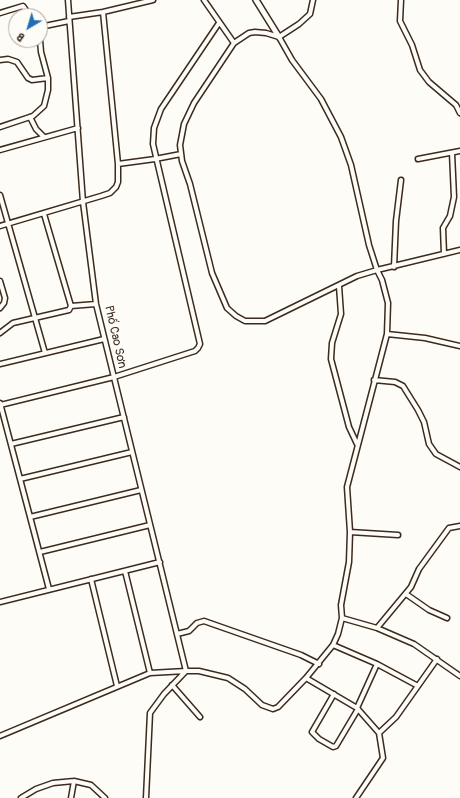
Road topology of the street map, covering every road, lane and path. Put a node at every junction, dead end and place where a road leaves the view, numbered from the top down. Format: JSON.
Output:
{"nodes":[{"id":1,"x":68,"y":0,"type":"edge"},
{"id":2,"x":134,"y":0,"type":"edge"},
{"id":3,"x":153,"y":0,"type":"edge"},
{"id":4,"x":204,"y":0,"type":"edge"},
{"id":5,"x":256,"y":0,"type":"edge"},
{"id":6,"x":313,"y":0,"type":"edge"},
{"id":7,"x":401,"y":0,"type":"edge"},
{"id":8,"x":135,"y":5,"type":"junction"},
{"id":9,"x":103,"y":12,"type":"junction"},
{"id":10,"x":69,"y":19,"type":"junction"},
{"id":11,"x":219,"y":23,"type":"junction"},
{"id":12,"x":48,"y":25,"type":"edge"},
{"id":13,"x":279,"y":37,"type":"junction"},
{"id":14,"x":234,"y":43,"type":"junction"},
{"id":15,"x":41,"y":48,"type":"edge"},
{"id":16,"x":0,"y":60,"type":"edge"},
{"id":17,"x":48,"y":78,"type":"junction"},
{"id":18,"x":460,"y":113,"type":"edge"},
{"id":19,"x":30,"y":117,"type":"junction"},
{"id":20,"x":0,"y":127,"type":"edge"},
{"id":21,"x":78,"y":128,"type":"junction"},
{"id":22,"x":44,"y":137,"type":"junction"},
{"id":23,"x":0,"y":150,"type":"edge"},
{"id":24,"x":460,"y":151,"type":"edge"},
{"id":25,"x":452,"y":153,"type":"junction"},
{"id":26,"x":181,"y":154,"type":"junction"},
{"id":27,"x":155,"y":159,"type":"junction"},
{"id":28,"x":418,"y":159,"type":"dead end"},
{"id":29,"x":118,"y":164,"type":"junction"},
{"id":30,"x":401,"y":180,"type":"dead end"},
{"id":31,"x":460,"y":193,"type":"edge"},
{"id":32,"x":0,"y":195,"type":"edge"},
{"id":33,"x":454,"y":195,"type":"junction"},
{"id":34,"x":83,"y":202,"type":"junction"},
{"id":35,"x":44,"y":214,"type":"junction"},
{"id":36,"x":8,"y":222,"type":"junction"},
{"id":37,"x":0,"y":226,"type":"edge"},
{"id":38,"x":460,"y":250,"type":"edge"},
{"id":39,"x":444,"y":254,"type":"junction"},
{"id":40,"x":394,"y":267,"type":"junction"},
{"id":41,"x":377,"y":270,"type":"junction"},
{"id":42,"x":0,"y":281,"type":"edge"},
{"id":43,"x":339,"y":286,"type":"junction"},
{"id":44,"x":96,"y":304,"type":"junction"},
{"id":45,"x":71,"y":306,"type":"junction"},
{"id":46,"x":0,"y":308,"type":"edge"},
{"id":47,"x":35,"y":318,"type":"junction"},
{"id":48,"x":0,"y":333,"type":"edge"},
{"id":49,"x":387,"y":334,"type":"junction"},
{"id":50,"x":104,"y":339,"type":"junction"},
{"id":51,"x":460,"y":346,"type":"edge"},
{"id":52,"x":45,"y":353,"type":"junction"},
{"id":53,"x":0,"y":364,"type":"edge"},
{"id":54,"x":114,"y":377,"type":"junction"},
{"id":55,"x":374,"y":380,"type":"junction"},
{"id":56,"x":0,"y":405,"type":"edge"},
{"id":57,"x":124,"y":417,"type":"junction"},
{"id":58,"x":11,"y":444,"type":"junction"},
{"id":59,"x":357,"y":444,"type":"junction"},
{"id":60,"x":132,"y":452,"type":"junction"},
{"id":61,"x":460,"y":467,"type":"edge"},
{"id":62,"x":20,"y":479,"type":"junction"},
{"id":63,"x":141,"y":490,"type":"junction"},
{"id":64,"x":30,"y":517,"type":"junction"},
{"id":65,"x":150,"y":525,"type":"junction"},
{"id":66,"x":460,"y":526,"type":"edge"},
{"id":67,"x":350,"y":532,"type":"junction"},
{"id":68,"x":398,"y":535,"type":"dead end"},
{"id":69,"x":40,"y":552,"type":"junction"},
{"id":70,"x":160,"y":562,"type":"junction"},
{"id":71,"x":125,"y":571,"type":"junction"},
{"id":72,"x":92,"y":580,"type":"junction"},
{"id":73,"x":49,"y":589,"type":"junction"},
{"id":74,"x":406,"y":594,"type":"junction"},
{"id":75,"x":0,"y":602,"type":"edge"},
{"id":76,"x":342,"y":618,"type":"junction"},
{"id":77,"x":446,"y":618,"type":"dead end"},
{"id":78,"x":377,"y":628,"type":"junction"},
{"id":79,"x":177,"y":634,"type":"junction"},
{"id":80,"x":333,"y":645,"type":"junction"},
{"id":81,"x":437,"y":659,"type":"junction"},
{"id":82,"x":319,"y":664,"type":"junction"},
{"id":83,"x":377,"y":664,"type":"junction"},
{"id":84,"x":186,"y":671,"type":"junction"},
{"id":85,"x":150,"y":673,"type":"junction"},
{"id":86,"x":460,"y":676,"type":"edge"},
{"id":87,"x":306,"y":678,"type":"junction"},
{"id":88,"x":172,"y":685,"type":"junction"},
{"id":89,"x":117,"y":686,"type":"junction"},
{"id":90,"x":418,"y":686,"type":"junction"},
{"id":91,"x":334,"y":694,"type":"junction"},
{"id":92,"x":358,"y":709,"type":"junction"},
{"id":93,"x":200,"y":717,"type":"dead end"},
{"id":94,"x":379,"y":733,"type":"junction"},
{"id":95,"x":0,"y":736,"type":"edge"},
{"id":96,"x":74,"y":781,"type":"junction"},
{"id":97,"x":21,"y":798,"type":"edge"},
{"id":98,"x":71,"y":798,"type":"edge"},
{"id":99,"x":105,"y":798,"type":"edge"},
{"id":100,"x":146,"y":798,"type":"edge"},
{"id":101,"x":356,"y":798,"type":"edge"}],
"edges":[{"from":1,"to":10,"type":"street","name":"Phố Cao Sơn"},
{"from":2,"to":8,"type":"street"},
{"from":3,"to":8,"type":"street"},
{"from":4,"to":11,"type":"street"},
{"from":5,"to":13,"type":"street"},
{"from":6,"to":13,"type":"street"},
{"from":7,"to":18,"type":"street"},
{"from":8,"to":9,"type":"street"},
{"from":9,"to":10,"type":"street"},
{"from":9,"to":29,"type":"street"},
{"from":10,"to":12,"type":"street"},
{"from":10,"to":21,"type":"street","name":"Phố Cao Sơn"},
{"from":11,"to":14,"type":"street"},
{"from":11,"to":27,"type":"street"},
{"from":13,"to":14,"type":"street"},
{"from":13,"to":41,"type":"street"},
{"from":14,"to":26,"type":"street"},
{"from":15,"to":17,"type":"street"},
{"from":16,"to":17,"type":"street"},
{"from":17,"to":19,"type":"street"},
{"from":19,"to":20,"type":"street"},
{"from":19,"to":22,"type":"street"},
{"from":21,"to":22,"type":"street"},
{"from":21,"to":34,"type":"street","name":"Phố Cao Sơn"},
{"from":22,"to":23,"type":"street"},
{"from":24,"to":25,"type":"street"},
{"from":25,"to":28,"type":"street"},
{"from":25,"to":33,"type":"street"},
{"from":26,"to":27,"type":"street"},
{"from":26,"to":43,"type":"street"},
{"from":27,"to":29,"type":"street"},
{"from":27,"to":54,"type":"street"},
{"from":29,"to":34,"type":"street"},
{"from":30,"to":40,"type":"street"},
{"from":31,"to":33,"type":"street"},
{"from":32,"to":36,"type":"street"},
{"from":33,"to":39,"type":"street"},
{"from":34,"to":35,"type":"street"},
{"from":34,"to":44,"type":"street","name":"Phố Cao Sơn"},
{"from":35,"to":36,"type":"street"},
{"from":35,"to":45,"type":"street"},
{"from":36,"to":37,"type":"street"},
{"from":36,"to":47,"type":"street"},
{"from":38,"to":39,"type":"street"},
{"from":39,"to":40,"type":"street"},
{"from":40,"to":41,"type":"street"},
{"from":41,"to":43,"type":"street"},
{"from":41,"to":49,"type":"street"},
{"from":42,"to":46,"type":"street"},
{"from":43,"to":59,"type":"street"},
{"from":44,"to":45,"type":"street"},
{"from":44,"to":50,"type":"street","name":"Phố Cao Sơn"},
{"from":45,"to":47,"type":"street"},
{"from":47,"to":48,"type":"street"},
{"from":47,"to":52,"type":"street"},
{"from":49,"to":51,"type":"street"},
{"from":49,"to":55,"type":"street"},
{"from":50,"to":52,"type":"street"},
{"from":50,"to":54,"type":"street","name":"Phố Cao Sơn"},
{"from":52,"to":53,"type":"street"},
{"from":54,"to":56,"type":"street"},
{"from":54,"to":57,"type":"street","name":"Phố Cao Sơn"},
{"from":55,"to":59,"type":"street"},
{"from":55,"to":61,"type":"street"},
{"from":56,"to":58,"type":"street"},
{"from":57,"to":58,"type":"street"},
{"from":57,"to":60,"type":"street","name":"Phố Cao Sơn"},
{"from":58,"to":62,"type":"street"},
{"from":59,"to":67,"type":"street"},
{"from":60,"to":62,"type":"street"},
{"from":60,"to":63,"type":"street","name":"Phố Cao Sơn"},
{"from":62,"to":64,"type":"street"},
{"from":63,"to":64,"type":"street"},
{"from":63,"to":65,"type":"street","name":"Phố Cao Sơn"},
{"from":64,"to":69,"type":"street"},
{"from":65,"to":69,"type":"street"},
{"from":65,"to":70,"type":"street","name":"Phố Cao Sơn"},
{"from":66,"to":74,"type":"street"},
{"from":67,"to":68,"type":"street"},
{"from":67,"to":76,"type":"street"},
{"from":69,"to":73,"type":"street"},
{"from":70,"to":71,"type":"street"},
{"from":70,"to":79,"type":"street","name":"Phố Cao Sơn"},
{"from":71,"to":72,"type":"street"},
{"from":71,"to":85,"type":"street"},
{"from":72,"to":73,"type":"street"},
{"from":72,"to":89,"type":"street"},
{"from":73,"to":75,"type":"street"},
{"from":74,"to":77,"type":"street"},
{"from":74,"to":78,"type":"street"},
{"from":76,"to":78,"type":"street"},
{"from":76,"to":80,"type":"street"},
{"from":78,"to":81,"type":"street"},
{"from":79,"to":82,"type":"street"},
{"from":79,"to":84,"type":"street","name":"Phố Cao Sơn"},
{"from":80,"to":82,"type":"street"},
{"from":80,"to":83,"type":"street"},
{"from":81,"to":86,"type":"street"},
{"from":81,"to":90,"type":"street"},
{"from":82,"to":87,"type":"street"},
{"from":83,"to":90,"type":"street"},
{"from":83,"to":92,"type":"street"},
{"from":84,"to":85,"type":"street"},
{"from":84,"to":87,"type":"street"},
{"from":84,"to":88,"type":"street"},
{"from":85,"to":89,"type":"street"},
{"from":87,"to":91,"type":"street"},
{"from":88,"to":93,"type":"street"},
{"from":88,"to":100,"type":"street"},
{"from":89,"to":95,"type":"street"},
{"from":90,"to":94,"type":"street"},
{"from":91,"to":92,"type":"street"},
{"from":91,"to":92,"type":"street"},
{"from":92,"to":94,"type":"street"},
{"from":94,"to":101,"type":"street"},
{"from":96,"to":97,"type":"street"},
{"from":96,"to":98,"type":"street"},
{"from":96,"to":99,"type":"street"}]}
